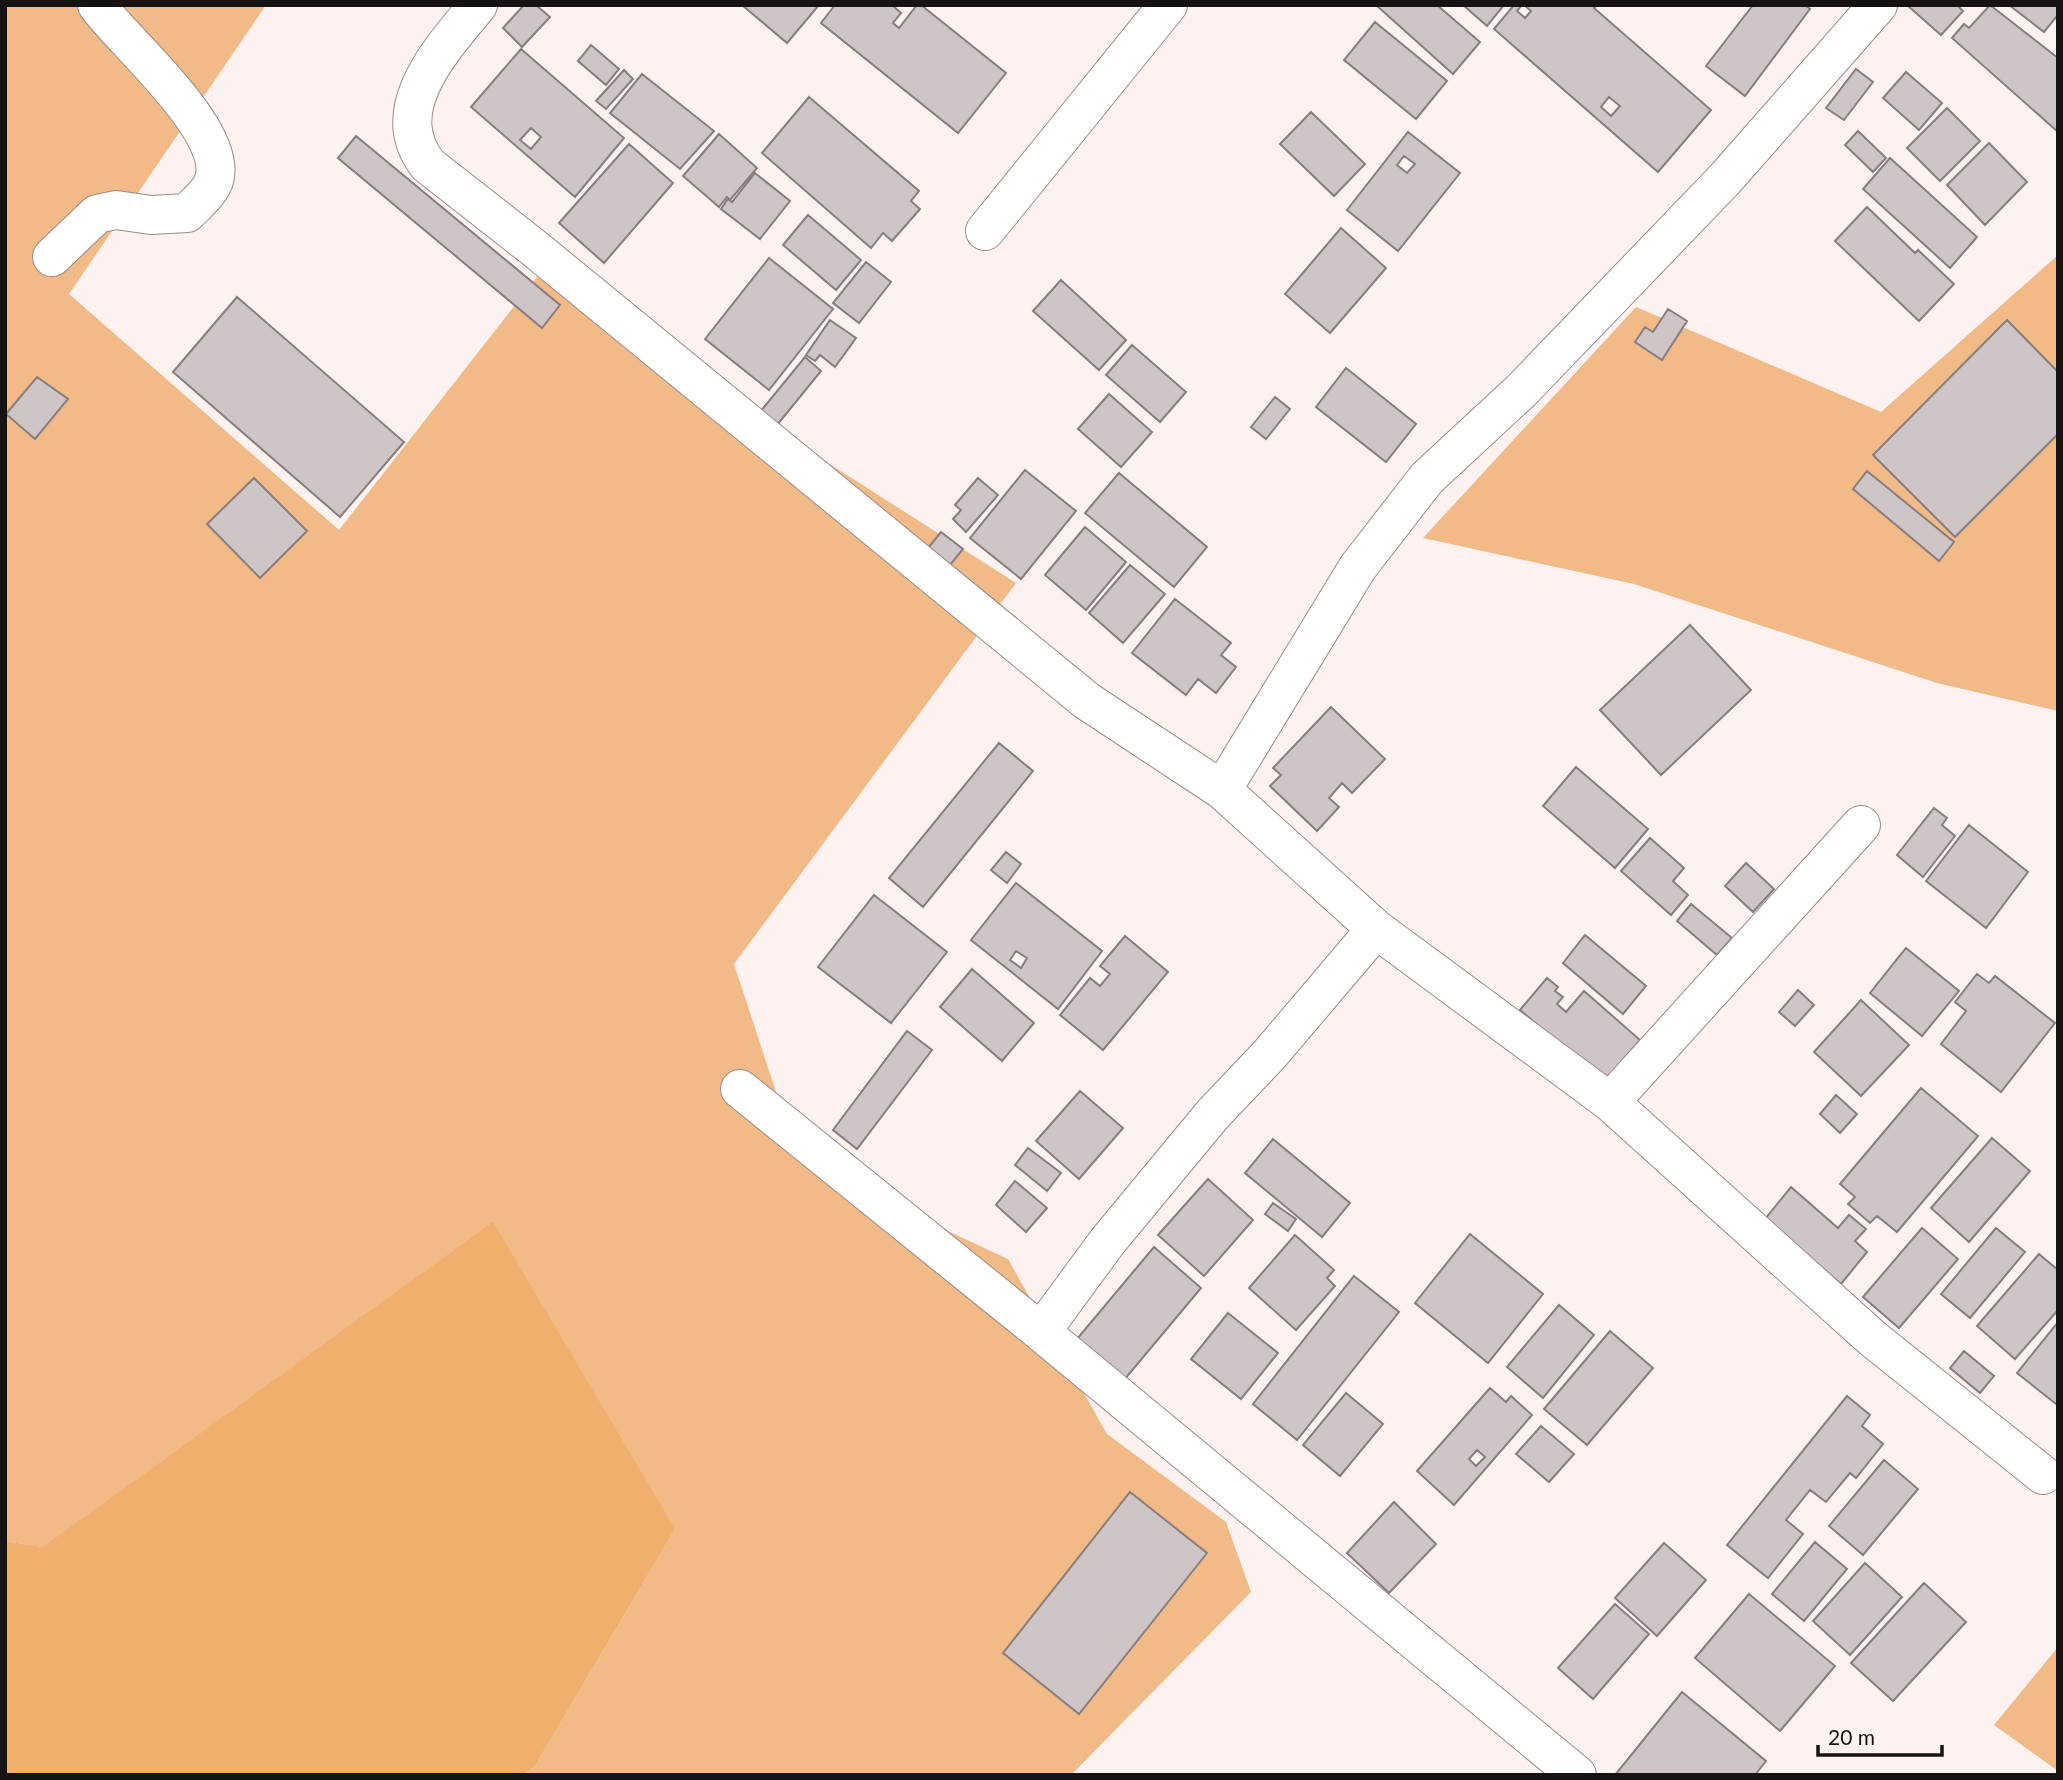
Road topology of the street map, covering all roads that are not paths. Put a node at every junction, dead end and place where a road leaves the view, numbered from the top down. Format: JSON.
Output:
{"nodes":[{"id":1,"x":97,"y":5,"type":"edge"},
{"id":2,"x":478,"y":5,"type":"edge"},
{"id":3,"x":1168,"y":5,"type":"edge"},
{"id":4,"x":1878,"y":5,"type":"edge"},
{"id":5,"x":985,"y":231,"type":"dead end"},
{"id":6,"x":52,"y":257,"type":"dead end"},
{"id":7,"x":1222,"y":790,"type":"junction"},
{"id":8,"x":1861,"y":825,"type":"dead end"},
{"id":9,"x":1376,"y":929,"type":"junction"},
{"id":10,"x":740,"y":1089,"type":"dead end"},
{"id":11,"x":1610,"y":1102,"type":"junction"},
{"id":12,"x":1041,"y":1332,"type":"junction"},
{"id":13,"x":2043,"y":1475,"type":"dead end"},
{"id":14,"x":1577,"y":1775,"type":"edge"}],
"edges":[{"from":1,"to":6,"type":"street"},
{"from":2,"to":7,"type":"street"},
{"from":3,"to":5,"type":"street"},
{"from":4,"to":7,"type":"street"},
{"from":7,"to":9,"type":"street"},
{"from":8,"to":11,"type":"street"},
{"from":9,"to":11,"type":"street"},
{"from":9,"to":12,"type":"street"},
{"from":10,"to":12,"type":"street"},
{"from":11,"to":13,"type":"street"},
{"from":12,"to":14,"type":"street"}]}
